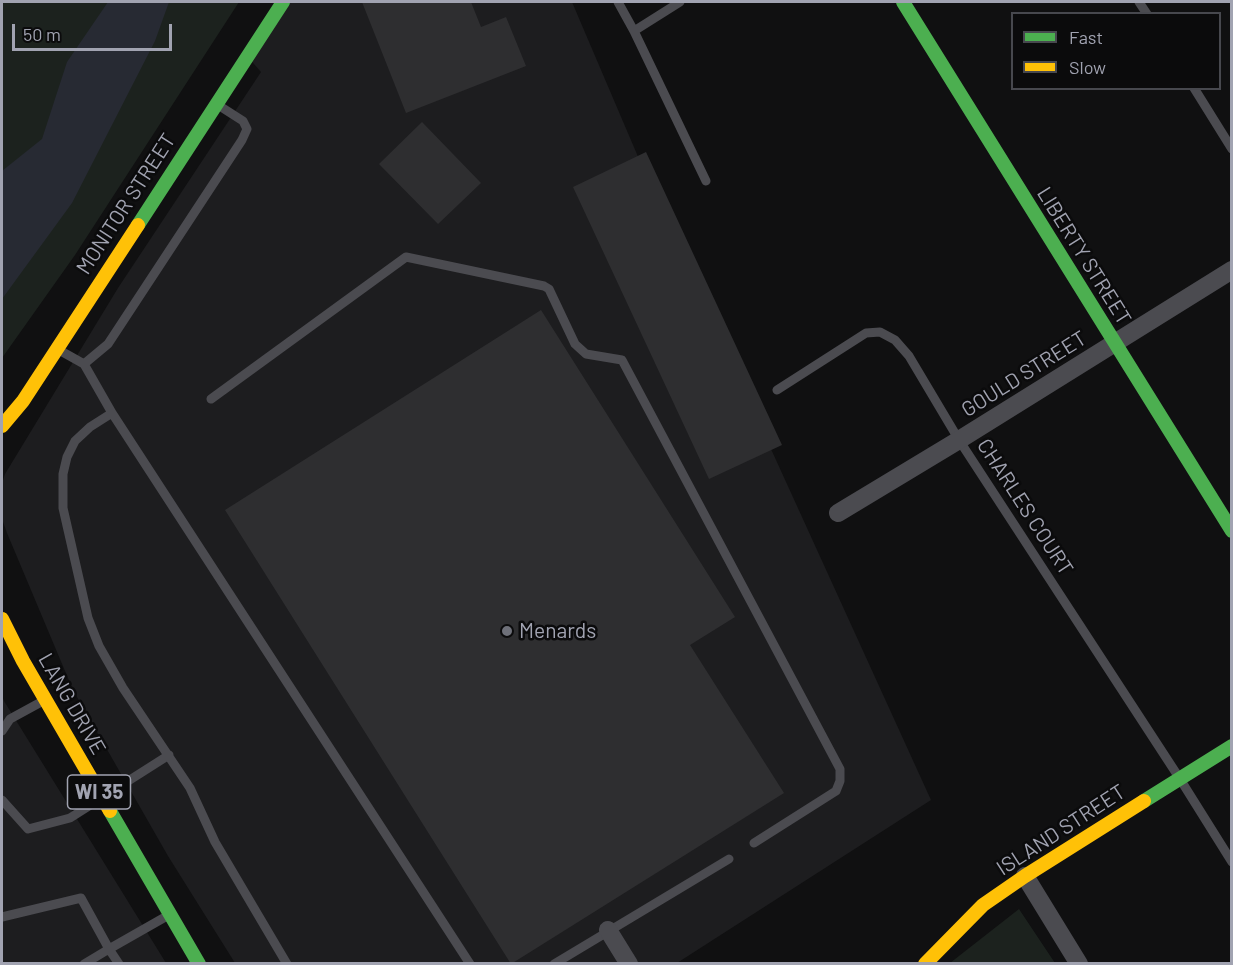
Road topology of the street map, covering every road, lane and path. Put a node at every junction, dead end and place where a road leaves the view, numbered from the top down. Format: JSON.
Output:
{"nodes":[{"id":1,"x":283,"y":2,"type":"edge"},
{"id":2,"x":618,"y":2,"type":"edge"},
{"id":3,"x":680,"y":2,"type":"edge"},
{"id":4,"x":903,"y":2,"type":"edge"},
{"id":5,"x":634,"y":31,"type":"junction"},
{"id":6,"x":1195,"y":90,"type":"edge"},
{"id":7,"x":216,"y":104,"type":"junction"},
{"id":8,"x":1232,"y":149,"type":"edge"},
{"id":9,"x":706,"y":181,"type":"dead end"},
{"id":10,"x":1232,"y":270,"type":"edge"},
{"id":11,"x":1114,"y":344,"type":"junction"},
{"id":12,"x":57,"y":349,"type":"junction"},
{"id":13,"x":84,"y":364,"type":"junction"},
{"id":14,"x":777,"y":390,"type":"dead end"},
{"id":15,"x":211,"y":399,"type":"dead end"},
{"id":16,"x":112,"y":413,"type":"junction"},
{"id":17,"x":2,"y":426,"type":"edge"},
{"id":18,"x":959,"y":440,"type":"junction"},
{"id":19,"x":838,"y":513,"type":"dead end"},
{"id":20,"x":1232,"y":531,"type":"edge"},
{"id":21,"x":2,"y":619,"type":"edge"},
{"id":22,"x":45,"y":700,"type":"junction"},
{"id":23,"x":2,"y":731,"type":"edge"},
{"id":24,"x":1232,"y":746,"type":"edge"},
{"id":25,"x":169,"y":755,"type":"junction"},
{"id":26,"x":1180,"y":778,"type":"junction"},
{"id":27,"x":102,"y":798,"type":"junction"},
{"id":28,"x":2,"y":800,"type":"edge"},
{"id":29,"x":754,"y":843,"type":"dead end"},
{"id":30,"x":729,"y":859,"type":"dead end"},
{"id":31,"x":1232,"y":862,"type":"edge"},
{"id":32,"x":1025,"y":876,"type":"junction"},
{"id":33,"x":169,"y":915,"type":"junction"},
{"id":34,"x":2,"y":917,"type":"edge"},
{"id":35,"x":608,"y":930,"type":"junction"},
{"id":36,"x":109,"y":949,"type":"junction"},
{"id":37,"x":84,"y":963,"type":"edge"},
{"id":38,"x":119,"y":963,"type":"edge"},
{"id":39,"x":199,"y":963,"type":"edge"},
{"id":40,"x":287,"y":963,"type":"edge"},
{"id":41,"x":470,"y":963,"type":"edge"},
{"id":42,"x":554,"y":963,"type":"edge"},
{"id":43,"x":629,"y":963,"type":"edge"},
{"id":44,"x":925,"y":963,"type":"edge"},
{"id":45,"x":1079,"y":963,"type":"edge"}],
"edges":[{"from":1,"to":7,"type":"street","name":"MONITOR STREET"},
{"from":2,"to":5,"type":"lane"},
{"from":3,"to":5,"type":"lane"},
{"from":4,"to":11,"type":"street","name":"LIBERTY STREET"},
{"from":5,"to":9,"type":"lane"},
{"from":6,"to":8,"type":"lane"},
{"from":7,"to":12,"type":"street","name":"MONITOR STREET"},
{"from":7,"to":13,"type":"lane"},
{"from":10,"to":11,"type":"street","name":"GOULD STREET"},
{"from":11,"to":18,"type":"street","name":"GOULD STREET"},
{"from":11,"to":20,"type":"street","name":"LIBERTY STREET"},
{"from":12,"to":13,"type":"lane"},
{"from":12,"to":17,"type":"street","name":"MONITOR STREET"},
{"from":13,"to":16,"type":"lane"},
{"from":14,"to":18,"type":"lane","name":"CHARLES COURT"},
{"from":15,"to":29,"type":"lane"},
{"from":16,"to":25,"type":"lane"},
{"from":16,"to":41,"type":"lane"},
{"from":18,"to":19,"type":"street","name":"GOULD STREET"},
{"from":18,"to":26,"type":"lane","name":"CHARLES COURT"},
{"from":21,"to":22,"type":"street","name":"LANG DRIVE","number":"WI 35"},
{"from":22,"to":23,"type":"lane"},
{"from":22,"to":27,"type":"street","name":"LANG DRIVE","number":"WI 35"},
{"from":24,"to":26,"type":"street","name":"ISLAND STREET"},
{"from":25,"to":27,"type":"lane"},
{"from":25,"to":40,"type":"lane"},
{"from":26,"to":31,"type":"lane","name":"CHARLES COURT"},
{"from":26,"to":32,"type":"street","name":"ISLAND STREET"},
{"from":27,"to":28,"type":"lane"},
{"from":27,"to":33,"type":"street","name":"LANG DRIVE","number":"WI 35"},
{"from":30,"to":35,"type":"lane"},
{"from":32,"to":44,"type":"street","name":"ISLAND STREET"},
{"from":32,"to":45,"type":"street"},
{"from":33,"to":36,"type":"lane"},
{"from":33,"to":39,"type":"street","name":"LANG DRIVE","number":"WI 35"},
{"from":34,"to":36,"type":"lane"},
{"from":35,"to":42,"type":"lane"},
{"from":35,"to":43,"type":"street"},
{"from":36,"to":37,"type":"lane"},
{"from":36,"to":38,"type":"lane"}]}
